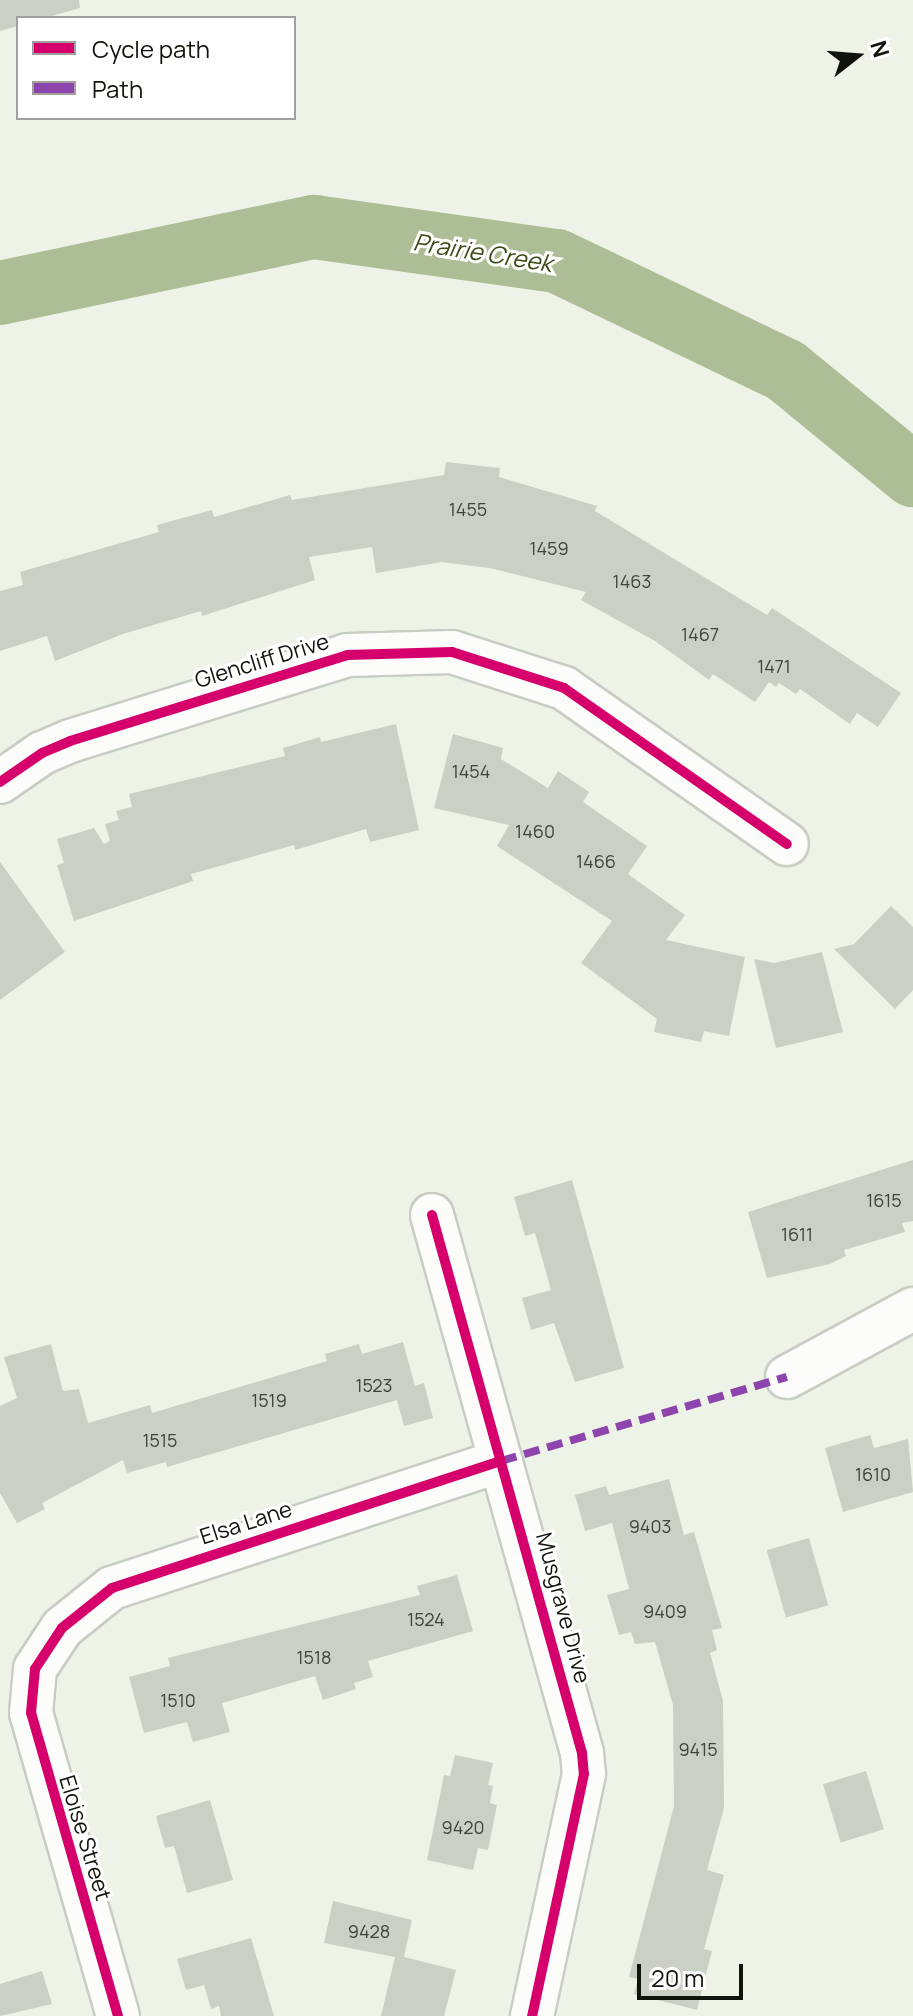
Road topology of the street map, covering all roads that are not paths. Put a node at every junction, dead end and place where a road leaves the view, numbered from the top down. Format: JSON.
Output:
{"nodes":[{"id":1,"x":0,"y":782,"type":"edge"},
{"id":2,"x":787,"y":844,"type":"dead end"},
{"id":3,"x":432,"y":1215,"type":"dead end"},
{"id":4,"x":913,"y":1309,"type":"edge"},
{"id":5,"x":787,"y":1377,"type":"dead end"},
{"id":6,"x":501,"y":1461,"type":"junction"},
{"id":7,"x":35,"y":1669,"type":"joint"},
{"id":8,"x":118,"y":2016,"type":"edge"},
{"id":9,"x":532,"y":2016,"type":"edge"}],
"edges":[{"from":1,"to":2,"type":"street","name":"Glencliff Drive"},
{"from":3,"to":6,"type":"street","name":"Musgrave Drive"},
{"from":4,"to":5,"type":"street"},
{"from":6,"to":7,"type":"street","name":"Elsa Lane"},
{"from":6,"to":9,"type":"street","name":"Musgrave Drive"},
{"from":7,"to":8,"type":"street","name":"Eloise Street"}]}
